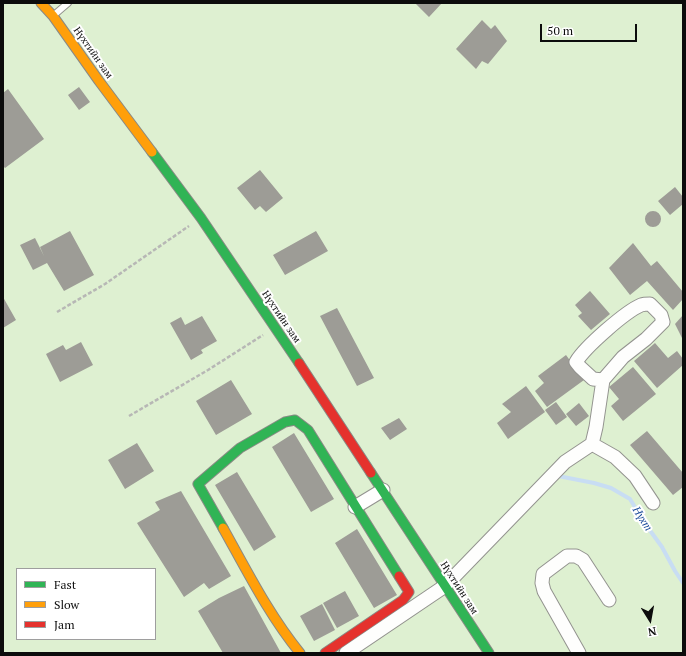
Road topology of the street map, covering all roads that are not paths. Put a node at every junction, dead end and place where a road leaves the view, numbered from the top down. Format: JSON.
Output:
{"nodes":[{"id":1,"x":41,"y":3,"type":"edge"},
{"id":2,"x":68,"y":3,"type":"edge"},
{"id":3,"x":53,"y":16,"type":"junction"},
{"id":4,"x":603,"y":380,"type":"junction"},
{"id":5,"x":592,"y":444,"type":"junction"},
{"id":6,"x":383,"y":490,"type":"junction"},
{"id":7,"x":653,"y":503,"type":"dead end"},
{"id":8,"x":355,"y":507,"type":"junction"},
{"id":9,"x":445,"y":586,"type":"junction"},
{"id":10,"x":609,"y":600,"type":"dead end"},
{"id":11,"x":300,"y":653,"type":"edge"},
{"id":12,"x":325,"y":653,"type":"edge"},
{"id":13,"x":346,"y":653,"type":"edge"},
{"id":14,"x":489,"y":653,"type":"edge"},
{"id":15,"x":579,"y":653,"type":"edge"}],
"edges":[{"from":1,"to":3,"type":"street","name":"Нүхтийн зам"},
{"from":2,"to":3,"type":"lane"},
{"from":3,"to":6,"type":"street","name":"Нүхтийн зам"},
{"from":4,"to":4,"type":"street"},
{"from":4,"to":5,"type":"street"},
{"from":5,"to":7,"type":"street"},
{"from":5,"to":9,"type":"street"},
{"from":6,"to":8,"type":"street"},
{"from":6,"to":9,"type":"street","name":"Нүхтийн зам"},
{"from":8,"to":11,"type":"street"},
{"from":8,"to":12,"type":"street"},
{"from":9,"to":13,"type":"street"},
{"from":9,"to":14,"type":"street","name":"Нүхтийн зам"},
{"from":10,"to":15,"type":"street"}]}
